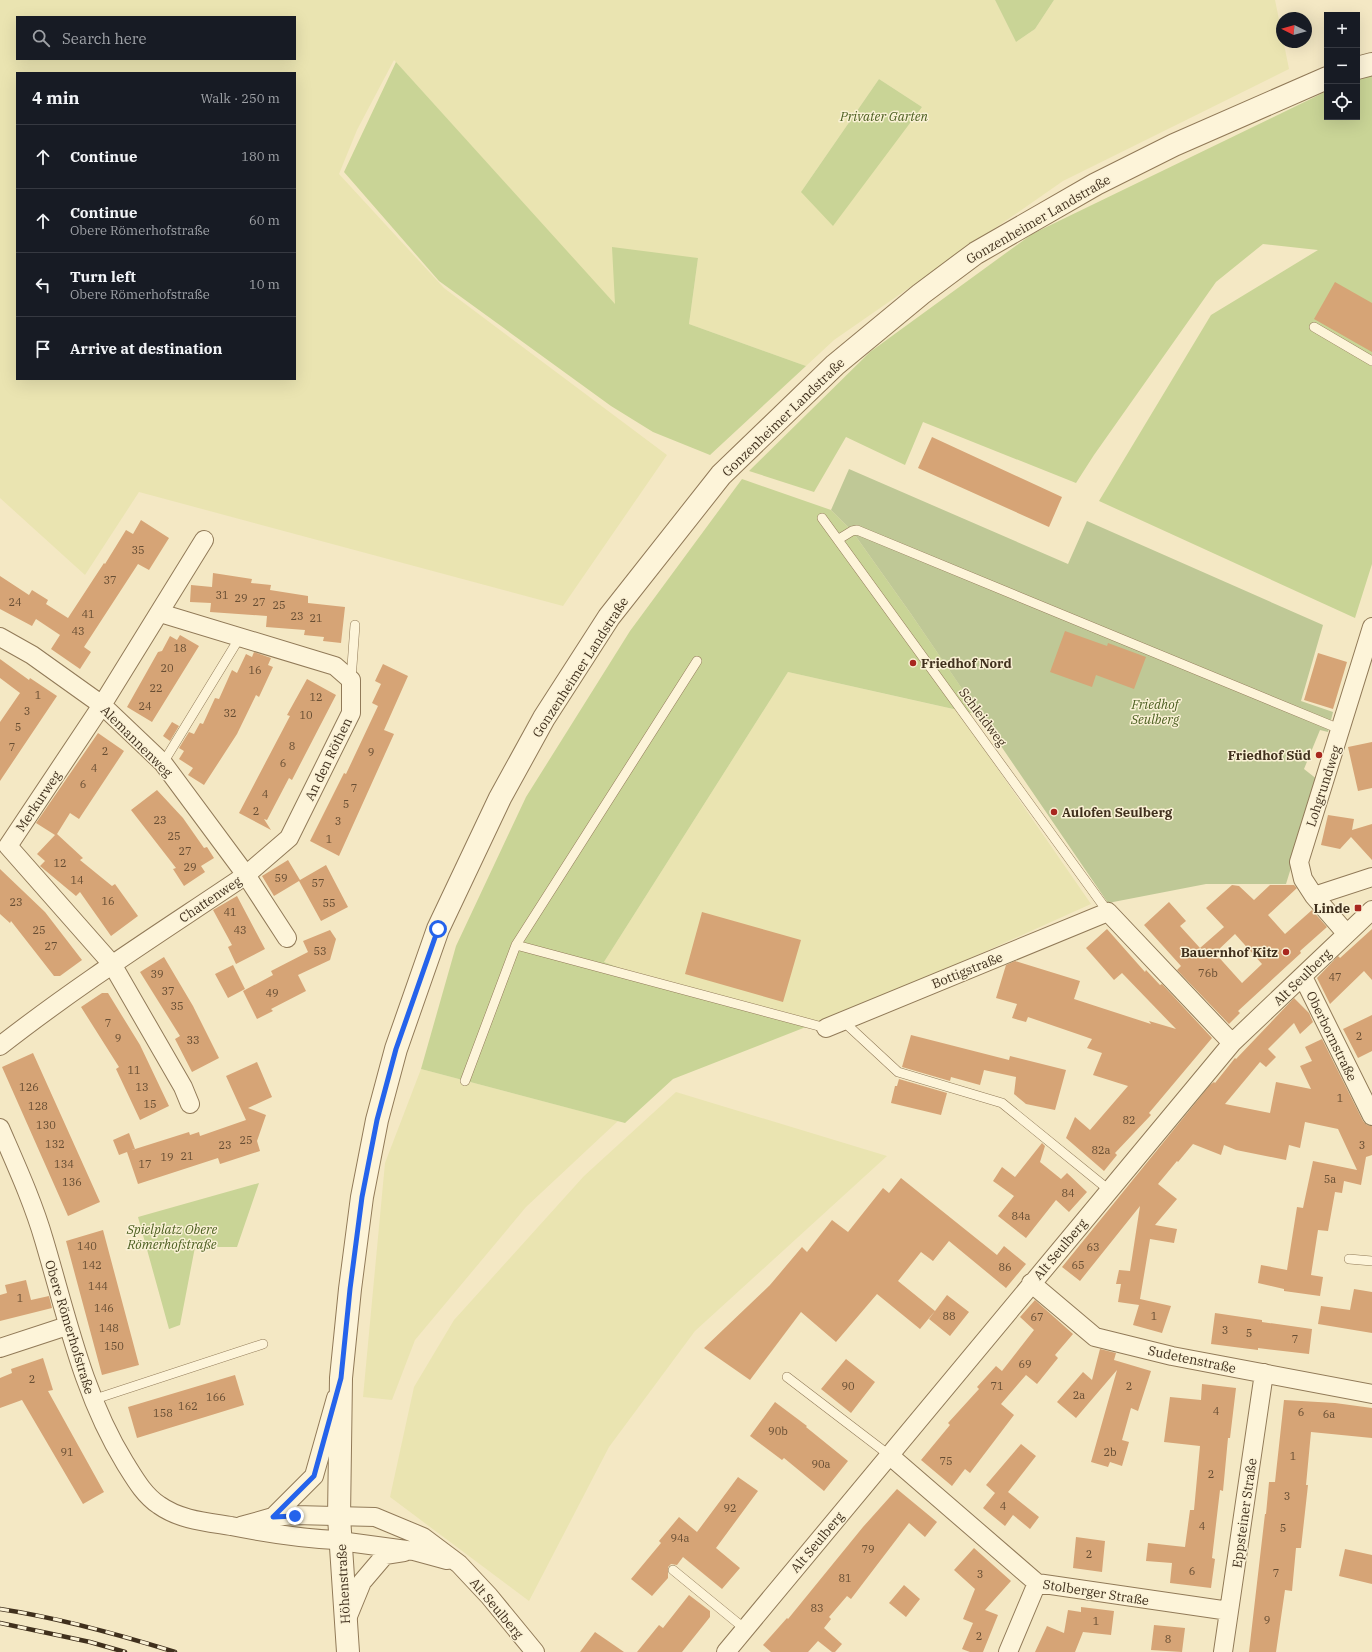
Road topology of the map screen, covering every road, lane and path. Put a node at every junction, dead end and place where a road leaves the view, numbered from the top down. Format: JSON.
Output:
{"nodes":[{"id":1,"x":1372,"y":64,"type":"edge"},
{"id":2,"x":1360,"y":67,"type":"edge"},
{"id":3,"x":1324,"y":79,"type":"edge"},
{"id":4,"x":1314,"y":327,"type":"dead end"},
{"id":5,"x":1372,"y":361,"type":"edge"},
{"id":6,"x":822,"y":518,"type":"dead end"},
{"id":7,"x":839,"y":539,"type":"junction"},
{"id":8,"x":204,"y":540,"type":"dead end"},
{"id":9,"x":160,"y":613,"type":"junction"},
{"id":10,"x":355,"y":625,"type":"dead end"},
{"id":11,"x":1372,"y":627,"type":"edge"},
{"id":12,"x":0,"y":637,"type":"edge"},
{"id":13,"x":240,"y":637,"type":"junction"},
{"id":14,"x":697,"y":662,"type":"dead end"},
{"id":15,"x":351,"y":680,"type":"junction"},
{"id":16,"x":102,"y":705,"type":"junction"},
{"id":17,"x":1342,"y":730,"type":"junction"},
{"id":18,"x":163,"y":763,"type":"junction"},
{"id":19,"x":246,"y":875,"type":"junction"},
{"id":20,"x":1372,"y":877,"type":"edge"},
{"id":21,"x":1314,"y":896,"type":"junction"},
{"id":22,"x":1372,"y":910,"type":"edge"},
{"id":23,"x":1108,"y":912,"type":"junction"},
{"id":24,"x":1346,"y":933,"type":"junction"},
{"id":25,"x":287,"y":938,"type":"dead end"},
{"id":26,"x":516,"y":945,"type":"junction"},
{"id":27,"x":112,"y":964,"type":"junction"},
{"id":28,"x":1303,"y":977,"type":"junction"},
{"id":29,"x":843,"y":1022,"type":"junction"},
{"id":30,"x":826,"y":1028,"type":"joint"},
{"id":31,"x":1232,"y":1043,"type":"junction"},
{"id":32,"x":0,"y":1046,"type":"edge"},
{"id":33,"x":465,"y":1081,"type":"dead end"},
{"id":34,"x":190,"y":1104,"type":"dead end"},
{"id":35,"x":1372,"y":1116,"type":"edge"},
{"id":36,"x":0,"y":1128,"type":"edge"},
{"id":37,"x":1109,"y":1190,"type":"junction"},
{"id":38,"x":1349,"y":1259,"type":"dead end"},
{"id":39,"x":1372,"y":1261,"type":"edge"},
{"id":40,"x":1031,"y":1283,"type":"junction"},
{"id":41,"x":67,"y":1326,"type":"junction"},
{"id":42,"x":263,"y":1344,"type":"dead end"},
{"id":43,"x":0,"y":1348,"type":"edge"},
{"id":44,"x":1264,"y":1374,"type":"junction"},
{"id":45,"x":787,"y":1377,"type":"dead end"},
{"id":46,"x":341,"y":1378,"type":"junction"},
{"id":47,"x":1372,"y":1394,"type":"edge"},
{"id":48,"x":92,"y":1400,"type":"junction"},
{"id":49,"x":889,"y":1455,"type":"junction"},
{"id":50,"x":339,"y":1516,"type":"junction"},
{"id":51,"x":273,"y":1517,"type":"junction"},
{"id":52,"x":236,"y":1527,"type":"junction"},
{"id":53,"x":338,"y":1540,"type":"junction"},
{"id":54,"x":414,"y":1551,"type":"junction"},
{"id":55,"x":459,"y":1564,"type":"junction"},
{"id":56,"x":673,"y":1570,"type":"dead end"},
{"id":57,"x":1037,"y":1583,"type":"junction"},
{"id":58,"x":1229,"y":1611,"type":"junction"},
{"id":59,"x":345,"y":1623,"type":"junction"},
{"id":60,"x":745,"y":1629,"type":"junction"},
{"id":61,"x":348,"y":1652,"type":"edge"},
{"id":62,"x":535,"y":1652,"type":"edge"},
{"id":63,"x":726,"y":1652,"type":"edge"},
{"id":64,"x":1008,"y":1652,"type":"edge"},
{"id":65,"x":1223,"y":1652,"type":"edge"}],
"edges":[{"from":1,"to":2,"type":"street"},
{"from":3,"to":46,"type":"street","name":"Gonzenheimer Landstraße"},
{"from":4,"to":5,"type":"lane"},
{"from":6,"to":7,"type":"lane","name":"Schleidweg"},
{"from":7,"to":17,"type":"lane"},
{"from":7,"to":23,"type":"lane","name":"Schleidweg"},
{"from":8,"to":9,"type":"street"},
{"from":9,"to":13,"type":"street"},
{"from":9,"to":16,"type":"street"},
{"from":10,"to":15,"type":"lane"},
{"from":11,"to":17,"type":"street","name":"Lohgrundweg"},
{"from":12,"to":16,"type":"street","name":"Alemannenweg"},
{"from":13,"to":15,"type":"street"},
{"from":13,"to":18,"type":"lane"},
{"from":14,"to":26,"type":"lane"},
{"from":15,"to":19,"type":"street","name":"An den Röthen"},
{"from":16,"to":18,"type":"street","name":"Alemannenweg"},
{"from":16,"to":27,"type":"street","name":"Merkurweg"},
{"from":17,"to":21,"type":"street","name":"Lohgrundweg"},
{"from":18,"to":19,"type":"street","name":"Alemannenweg"},
{"from":19,"to":25,"type":"street","name":"Chattenweg"},
{"from":19,"to":27,"type":"street","name":"Chattenweg"},
{"from":20,"to":21,"type":"street"},
{"from":21,"to":24,"type":"street","name":"Lohgrundweg"},
{"from":22,"to":24,"type":"street","name":"Alt Seulberg"},
{"from":23,"to":29,"type":"street","name":"Bottigstraße"},
{"from":23,"to":31,"type":"street"},
{"from":24,"to":28,"type":"street","name":"Alt Seulberg"},
{"from":26,"to":30,"type":"lane"},
{"from":26,"to":33,"type":"lane"},
{"from":27,"to":32,"type":"street","name":"Chattenweg"},
{"from":27,"to":34,"type":"street"},
{"from":28,"to":31,"type":"street","name":"Alt Seulberg"},
{"from":28,"to":35,"type":"street","name":"Oberbornstraße"},
{"from":29,"to":30,"type":"street","name":"Bottigstraße"},
{"from":29,"to":37,"type":"lane"},
{"from":31,"to":37,"type":"street","name":"Alt Seulberg"},
{"from":36,"to":41,"type":"street","name":"Obere Römerhofstraße"},
{"from":37,"to":40,"type":"street","name":"Alt Seulberg"},
{"from":38,"to":39,"type":"lane"},
{"from":40,"to":44,"type":"street","name":"Sudetenstraße"},
{"from":40,"to":49,"type":"street","name":"Alt Seulberg"},
{"from":41,"to":43,"type":"street"},
{"from":41,"to":48,"type":"street","name":"Obere Römerhofstraße"},
{"from":42,"to":48,"type":"lane"},
{"from":44,"to":47,"type":"street","name":"Sudetenstraße"},
{"from":44,"to":58,"type":"street","name":"Eppsteiner Straße"},
{"from":45,"to":49,"type":"lane"},
{"from":46,"to":50,"type":"street","name":"Gonzenheimer Landstraße"},
{"from":46,"to":51,"type":"street","name":"Obere Römerhofstraße"},
{"from":48,"to":52,"type":"street","name":"Obere Römerhofstraße"},
{"from":49,"to":57,"type":"street","name":"Stolberger Straße"},
{"from":49,"to":60,"type":"street","name":"Alt Seulberg"},
{"from":50,"to":51,"type":"street","name":"Obere Römerhofstraße"},
{"from":50,"to":53,"type":"street","name":"Höhenstraße"},
{"from":50,"to":55,"type":"street","name":"Alt Seulberg"},
{"from":51,"to":52,"type":"street","name":"Obere Römerhofstraße"},
{"from":52,"to":53,"type":"street","name":"Obere Römerhofstraße"},
{"from":53,"to":54,"type":"street"},
{"from":53,"to":59,"type":"street","name":"Höhenstraße"},
{"from":54,"to":55,"type":"street"},
{"from":54,"to":59,"type":"street"},
{"from":55,"to":62,"type":"street","name":"Alt Seulberg"},
{"from":56,"to":60,"type":"lane"},
{"from":57,"to":58,"type":"street","name":"Stolberger Straße"},
{"from":57,"to":64,"type":"street"},
{"from":58,"to":65,"type":"street","name":"Eppsteiner Straße"},
{"from":59,"to":61,"type":"street","name":"Höhenstraße"},
{"from":60,"to":63,"type":"street","name":"Alt Seulberg"}]}
